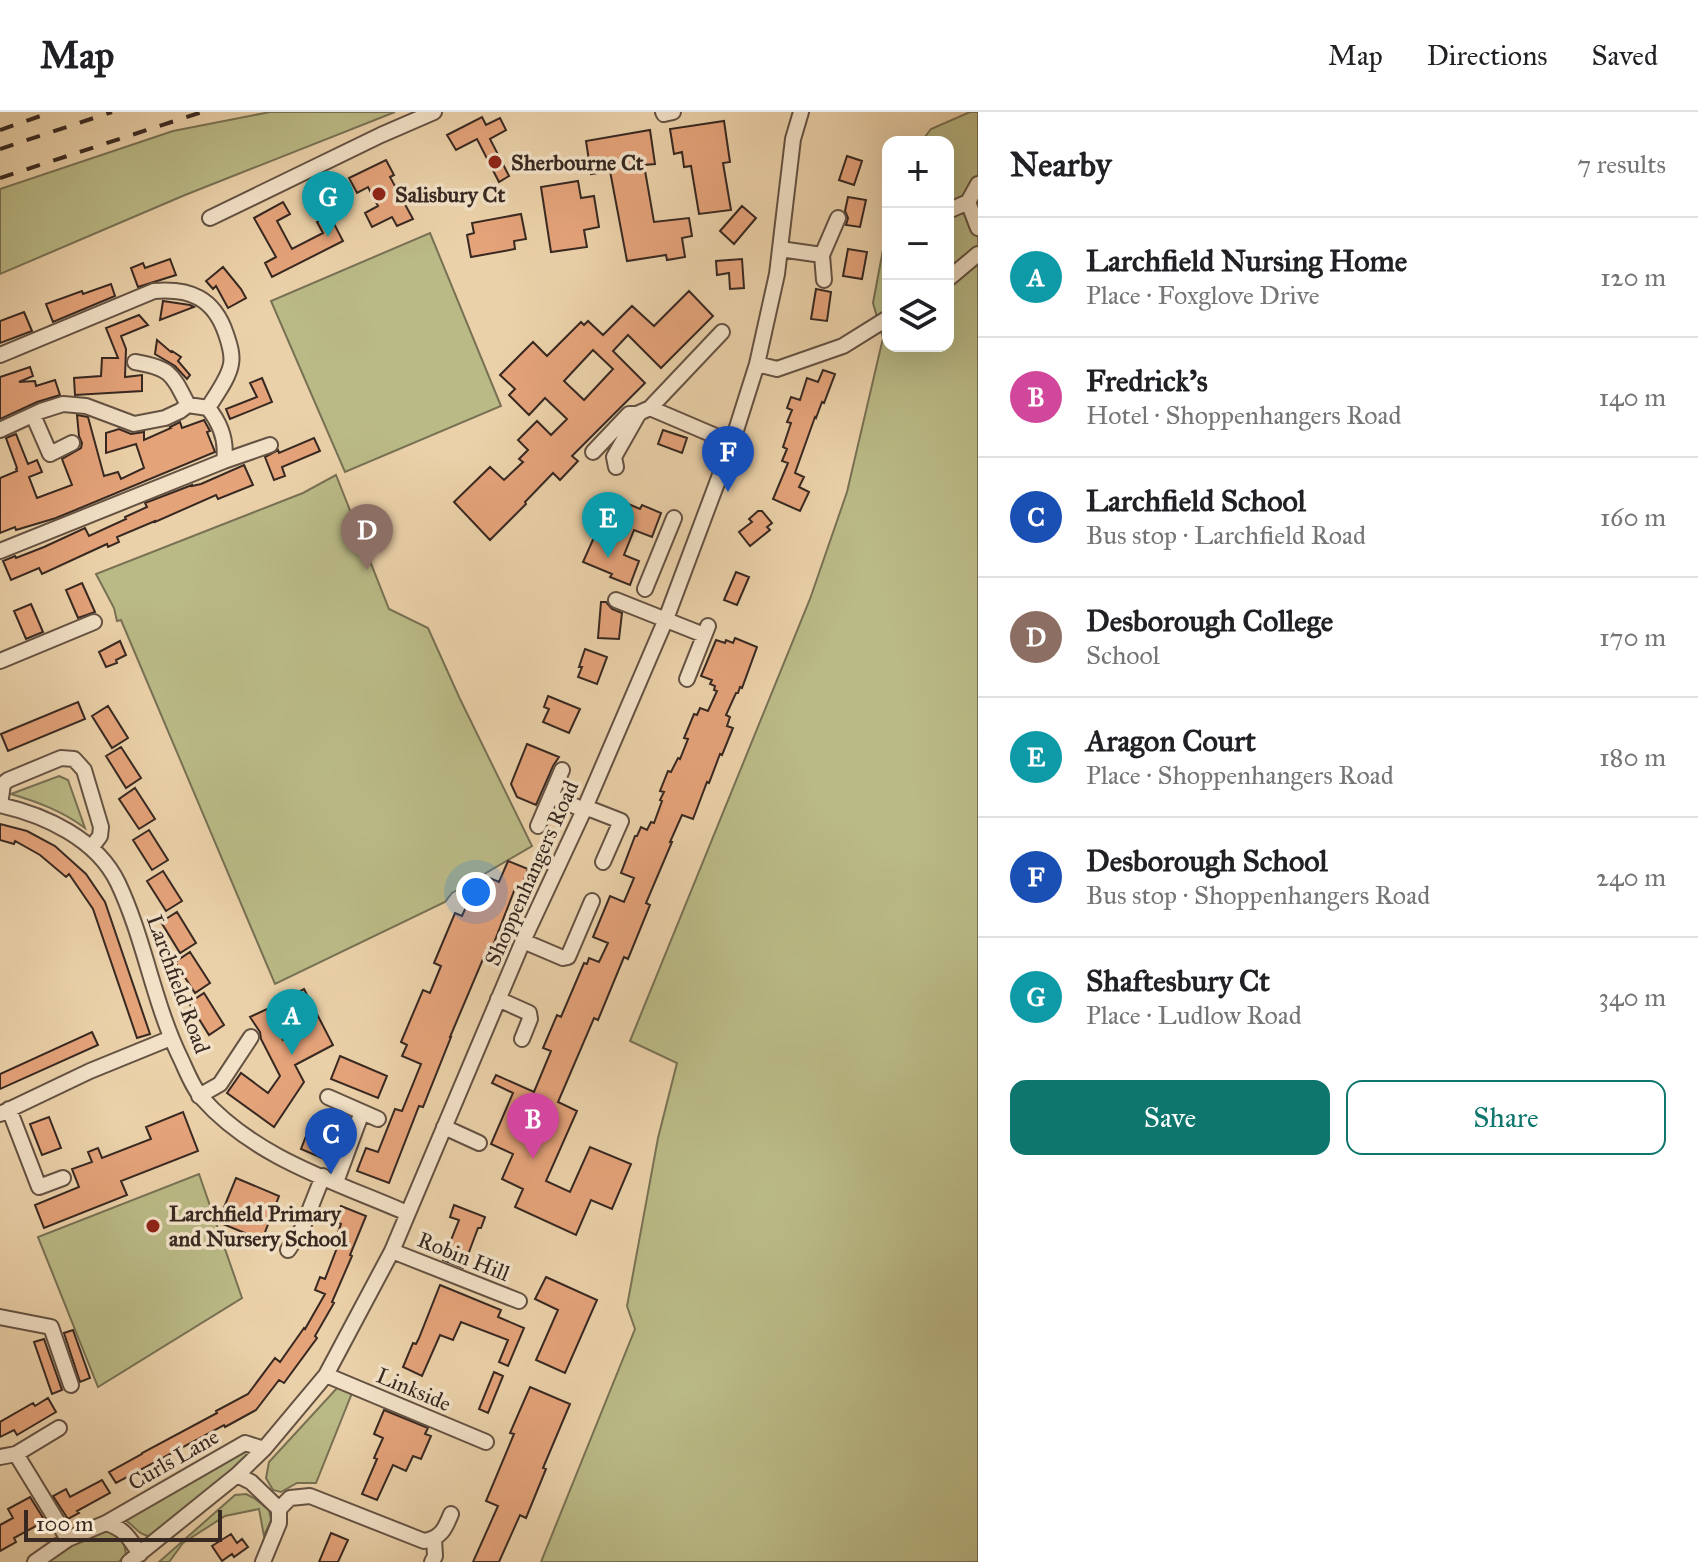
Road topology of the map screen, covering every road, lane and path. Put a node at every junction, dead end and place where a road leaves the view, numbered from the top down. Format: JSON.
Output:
{"nodes":[{"id":1,"x":434,"y":112,"type":"edge"},
{"id":2,"x":663,"y":112,"type":"edge"},
{"id":3,"x":673,"y":112,"type":"edge"},
{"id":4,"x":801,"y":112,"type":"edge"},
{"id":5,"x":978,"y":184,"type":"edge"},
{"id":6,"x":968,"y":202,"type":"junction"},
{"id":7,"x":954,"y":208,"type":"edge"},
{"id":8,"x":210,"y":218,"type":"dead end"},
{"id":9,"x":838,"y":218,"type":"dead end"},
{"id":10,"x":978,"y":228,"type":"edge"},
{"id":11,"x":780,"y":249,"type":"junction"},
{"id":12,"x":978,"y":254,"type":"edge"},
{"id":13,"x":822,"y":255,"type":"junction"},
{"id":14,"x":954,"y":274,"type":"edge"},
{"id":15,"x":824,"y":280,"type":"dead end"},
{"id":16,"x":882,"y":322,"type":"edge"},
{"id":17,"x":722,"y":332,"type":"dead end"},
{"id":18,"x":0,"y":355,"type":"edge"},
{"id":19,"x":135,"y":362,"type":"dead end"},
{"id":20,"x":757,"y":364,"type":"junction"},
{"id":21,"x":188,"y":405,"type":"junction"},
{"id":22,"x":208,"y":408,"type":"junction"},
{"id":23,"x":644,"y":411,"type":"junction"},
{"id":24,"x":33,"y":415,"type":"junction"},
{"id":25,"x":0,"y":430,"type":"edge"},
{"id":26,"x":72,"y":443,"type":"dead end"},
{"id":27,"x":732,"y":443,"type":"junction"},
{"id":28,"x":270,"y":445,"type":"dead end"},
{"id":29,"x":593,"y":452,"type":"dead end"},
{"id":30,"x":224,"y":461,"type":"junction"},
{"id":31,"x":616,"y":467,"type":"dead end"},
{"id":32,"x":674,"y":518,"type":"dead end"},
{"id":33,"x":0,"y":551,"type":"edge"},
{"id":34,"x":655,"y":563,"type":"junction"},
{"id":35,"x":683,"y":573,"type":"junction"},
{"id":36,"x":645,"y":589,"type":"dead end"},
{"id":37,"x":616,"y":600,"type":"dead end"},
{"id":38,"x":666,"y":619,"type":"junction"},
{"id":39,"x":94,"y":622,"type":"dead end"},
{"id":40,"x":0,"y":661,"type":"edge"},
{"id":41,"x":687,"y":679,"type":"dead end"},
{"id":42,"x":562,"y":770,"type":"dead end"},
{"id":43,"x":551,"y":796,"type":"junction"},
{"id":44,"x":585,"y":808,"type":"junction"},
{"id":45,"x":538,"y":826,"type":"dead end"},
{"id":46,"x":91,"y":848,"type":"junction"},
{"id":47,"x":603,"y":862,"type":"dead end"},
{"id":48,"x":592,"y":901,"type":"dead end"},
{"id":49,"x":523,"y":941,"type":"junction"},
{"id":50,"x":498,"y":999,"type":"junction"},
{"id":51,"x":251,"y":1037,"type":"dead end"},
{"id":52,"x":171,"y":1038,"type":"junction"},
{"id":53,"x":522,"y":1039,"type":"dead end"},
{"id":54,"x":199,"y":1096,"type":"junction"},
{"id":55,"x":328,"y":1097,"type":"dead end"},
{"id":56,"x":4,"y":1112,"type":"edge"},
{"id":57,"x":362,"y":1112,"type":"junction"},
{"id":58,"x":378,"y":1119,"type":"dead end"},
{"id":59,"x":444,"y":1127,"type":"junction"},
{"id":60,"x":479,"y":1143,"type":"dead end"},
{"id":61,"x":63,"y":1178,"type":"dead end"},
{"id":62,"x":330,"y":1179,"type":"junction"},
{"id":63,"x":407,"y":1213,"type":"junction"},
{"id":64,"x":288,"y":1250,"type":"dead end"},
{"id":65,"x":392,"y":1251,"type":"junction"},
{"id":66,"x":519,"y":1301,"type":"dead end"},
{"id":67,"x":0,"y":1317,"type":"edge"},
{"id":68,"x":326,"y":1375,"type":"junction"},
{"id":69,"x":71,"y":1385,"type":"dead end"},
{"id":70,"x":59,"y":1428,"type":"dead end"},
{"id":71,"x":486,"y":1442,"type":"dead end"},
{"id":72,"x":264,"y":1449,"type":"junction"},
{"id":73,"x":16,"y":1454,"type":"junction"},
{"id":74,"x":0,"y":1457,"type":"edge"},
{"id":75,"x":237,"y":1475,"type":"junction"},
{"id":76,"x":279,"y":1509,"type":"junction"},
{"id":77,"x":451,"y":1514,"type":"dead end"},
{"id":78,"x":106,"y":1523,"type":"junction"},
{"id":79,"x":68,"y":1539,"type":"junction"},
{"id":80,"x":434,"y":1539,"type":"junction"},
{"id":81,"x":134,"y":1558,"type":"edge"},
{"id":82,"x":35,"y":1562,"type":"edge"},
{"id":83,"x":263,"y":1562,"type":"edge"},
{"id":84,"x":432,"y":1562,"type":"edge"}],
"edges":[{"from":1,"to":8,"type":"street"},
{"from":2,"to":3,"type":"street"},
{"from":4,"to":11,"type":"street","name":"Shoppenhangers Road"},
{"from":5,"to":6,"type":"street"},
{"from":6,"to":7,"type":"street"},
{"from":6,"to":10,"type":"street"},
{"from":9,"to":13,"type":"street"},
{"from":11,"to":13,"type":"street"},
{"from":11,"to":20,"type":"street","name":"Shoppenhangers Road"},
{"from":12,"to":14,"type":"street"},
{"from":13,"to":15,"type":"street"},
{"from":16,"to":20,"type":"street"},
{"from":17,"to":23,"type":"street"},
{"from":18,"to":22,"type":"street"},
{"from":19,"to":21,"type":"street"},
{"from":20,"to":27,"type":"street","name":"Shoppenhangers Road"},
{"from":21,"to":22,"type":"street"},
{"from":21,"to":24,"type":"street"},
{"from":22,"to":30,"type":"street"},
{"from":23,"to":27,"type":"street"},
{"from":23,"to":29,"type":"street"},
{"from":23,"to":31,"type":"street"},
{"from":24,"to":25,"type":"street"},
{"from":24,"to":26,"type":"street"},
{"from":27,"to":35,"type":"street","name":"Shoppenhangers Road"},
{"from":28,"to":30,"type":"street"},
{"from":30,"to":33,"type":"street"},
{"from":32,"to":34,"type":"street"},
{"from":34,"to":35,"type":"street"},
{"from":34,"to":36,"type":"street"},
{"from":35,"to":38,"type":"street","name":"Shoppenhangers Road"},
{"from":37,"to":38,"type":"street"},
{"from":38,"to":41,"type":"street"},
{"from":38,"to":44,"type":"street","name":"Shoppenhangers Road"},
{"from":39,"to":40,"type":"street"},
{"from":42,"to":43,"type":"street"},
{"from":43,"to":44,"type":"street"},
{"from":43,"to":45,"type":"street"},
{"from":44,"to":47,"type":"street"},
{"from":44,"to":49,"type":"street","name":"Shoppenhangers Road"},
{"from":46,"to":46,"type":"street","name":"Larchfield Road"},
{"from":46,"to":52,"type":"street","name":"Larchfield Road"},
{"from":48,"to":49,"type":"street"},
{"from":49,"to":50,"type":"street","name":"Shoppenhangers Road"},
{"from":50,"to":53,"type":"street"},
{"from":50,"to":59,"type":"street","name":"Shoppenhangers Road"},
{"from":51,"to":54,"type":"street"},
{"from":52,"to":54,"type":"street","name":"Larchfield Road"},
{"from":52,"to":56,"type":"street"},
{"from":54,"to":62,"type":"street","name":"Larchfield Road"},
{"from":55,"to":57,"type":"street"},
{"from":56,"to":61,"type":"street"},
{"from":57,"to":58,"type":"street"},
{"from":57,"to":62,"type":"street"},
{"from":59,"to":60,"type":"street"},
{"from":59,"to":63,"type":"street","name":"Shoppenhangers Road"},
{"from":62,"to":63,"type":"street","name":"Larchfield Road"},
{"from":62,"to":64,"type":"street"},
{"from":63,"to":65,"type":"street","name":"Shoppenhangers Road"},
{"from":65,"to":66,"type":"street","name":"Robin Hill"},
{"from":65,"to":68,"type":"street","name":"Shoppenhangers Road"},
{"from":67,"to":69,"type":"street"},
{"from":68,"to":71,"type":"street","name":"Linkside"},
{"from":68,"to":72,"type":"street","name":"Shoppenhangers Road"},
{"from":70,"to":73,"type":"street"},
{"from":72,"to":75,"type":"street","name":"Shoppenhangers Road"},
{"from":72,"to":78,"type":"street","name":"Curls Lane"},
{"from":73,"to":74,"type":"street"},
{"from":73,"to":79,"type":"street"},
{"from":75,"to":76,"type":"street"},
{"from":75,"to":81,"type":"street","name":"Shoppenhangers Road"},
{"from":76,"to":80,"type":"street"},
{"from":76,"to":83,"type":"street"},
{"from":77,"to":80,"type":"street"},
{"from":78,"to":79,"type":"street","name":"Curls Lane"},
{"from":78,"to":81,"type":"street"},
{"from":79,"to":82,"type":"street","name":"Curls Lane"},
{"from":80,"to":84,"type":"street"}]}
